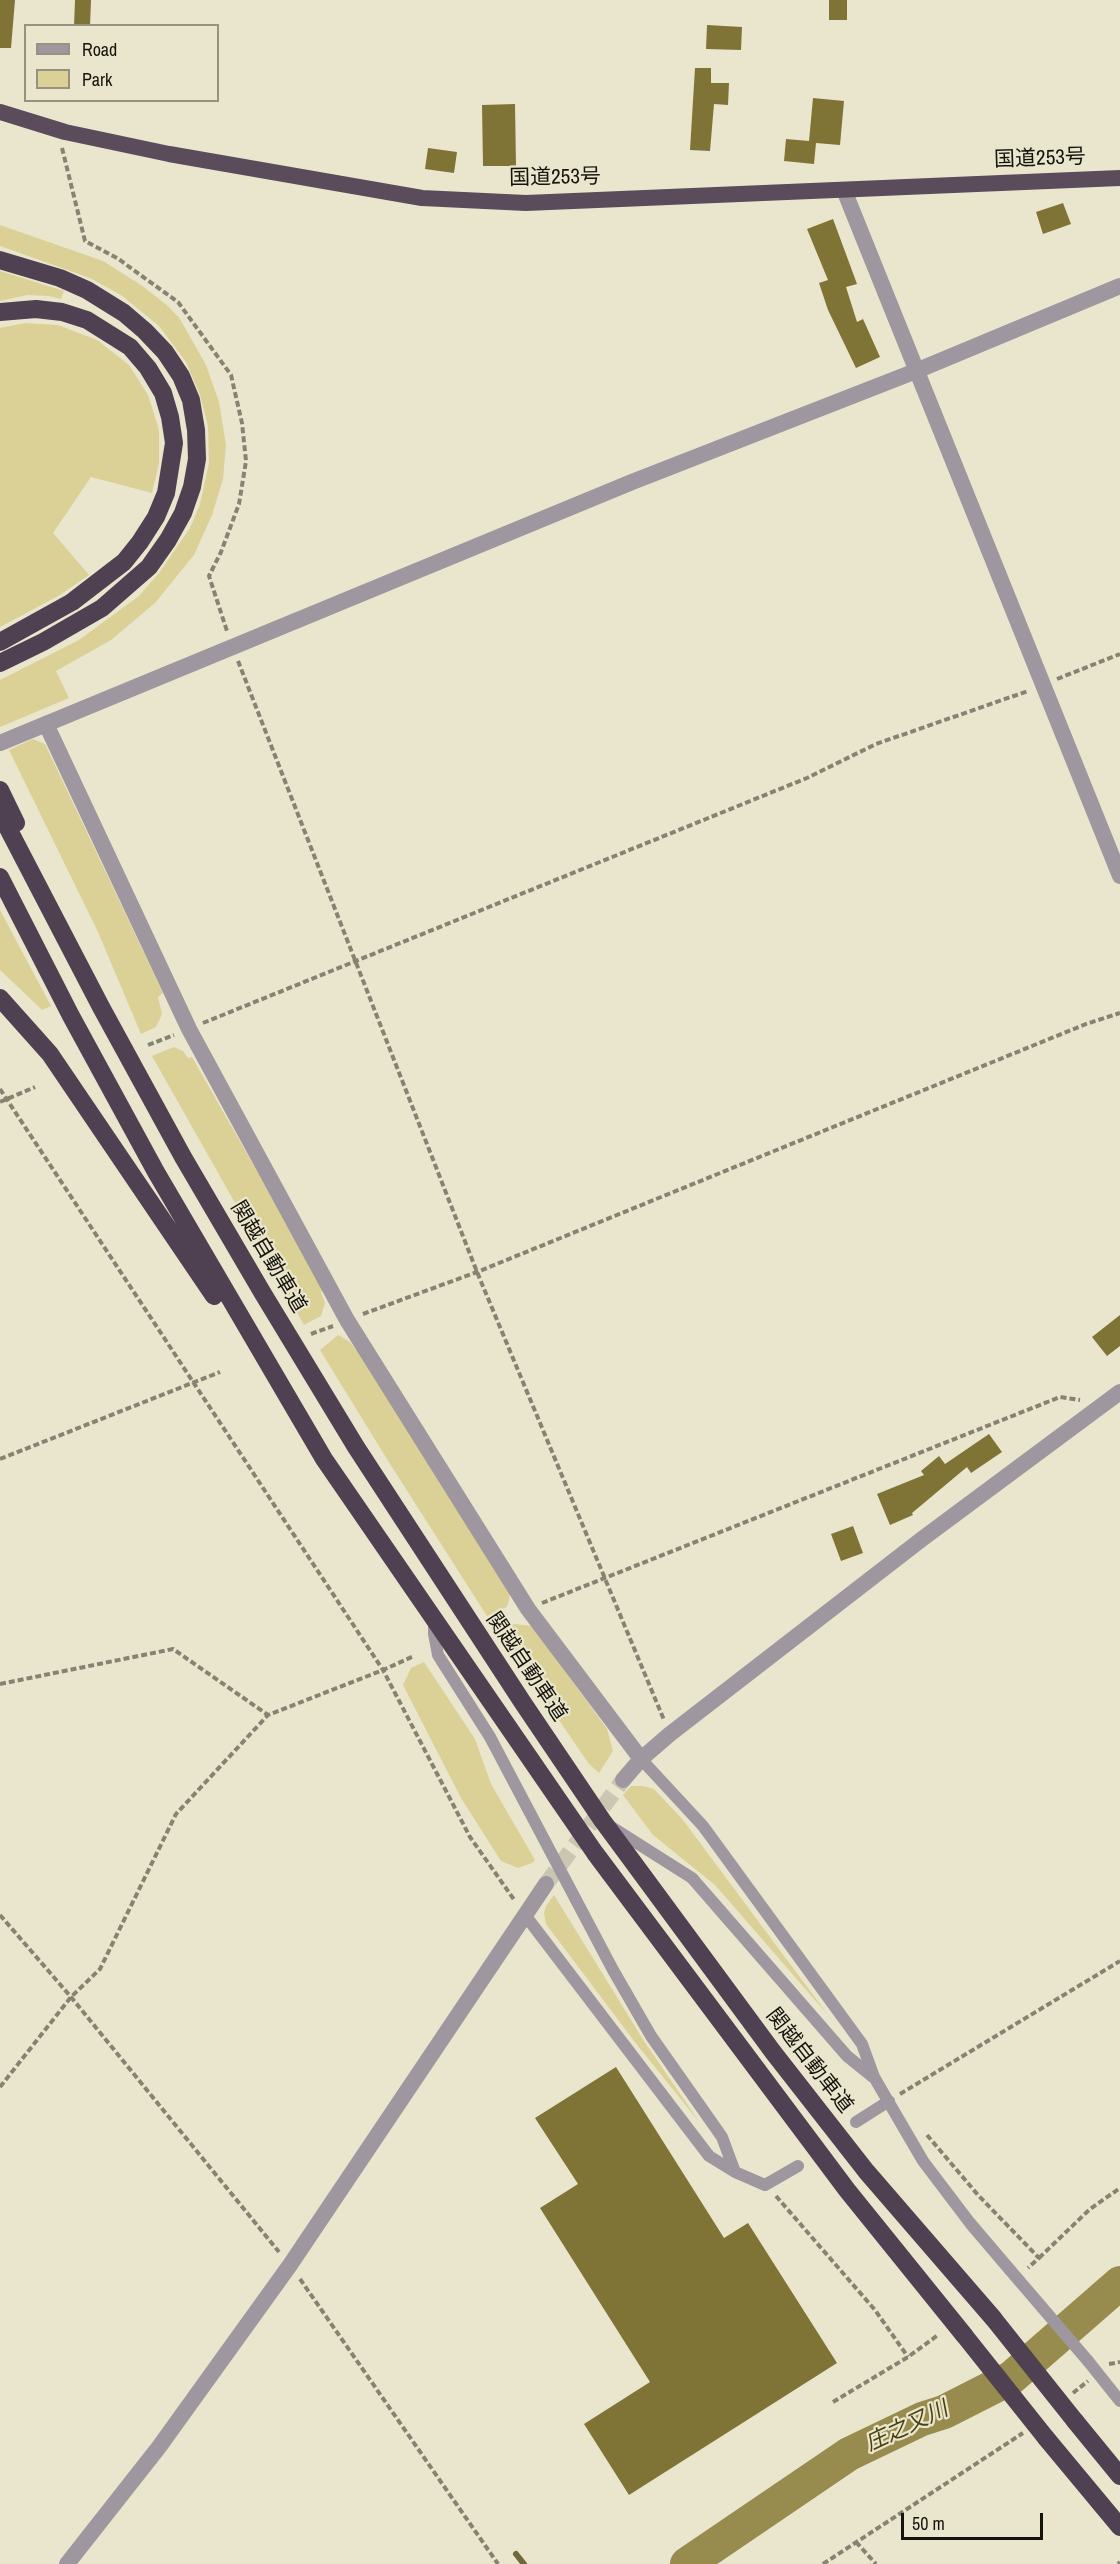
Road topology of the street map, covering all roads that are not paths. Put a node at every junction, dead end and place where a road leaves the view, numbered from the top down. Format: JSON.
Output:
{"nodes":[{"id":1,"x":0,"y":112,"type":"edge"},
{"id":2,"x":1120,"y":178,"type":"edge"},
{"id":3,"x":844,"y":190,"type":"junction"},
{"id":4,"x":0,"y":260,"type":"edge"},
{"id":5,"x":1120,"y":286,"type":"edge"},
{"id":6,"x":0,"y":312,"type":"edge"},
{"id":7,"x":916,"y":371,"type":"junction"},
{"id":8,"x":0,"y":642,"type":"edge"},
{"id":9,"x":0,"y":663,"type":"edge"},
{"id":10,"x":46,"y":724,"type":"junction"},
{"id":11,"x":0,"y":743,"type":"edge"},
{"id":12,"x":0,"y":790,"type":"edge"},
{"id":13,"x":0,"y":813,"type":"edge"},
{"id":14,"x":1120,"y":876,"type":"edge"},
{"id":15,"x":0,"y":877,"type":"edge"},
{"id":16,"x":0,"y":998,"type":"edge"},
{"id":17,"x":101,"y":1007,"type":"junction"},
{"id":18,"x":1120,"y":1392,"type":"edge"},
{"id":19,"x":324,"y":1459,"type":"junction"},
{"id":20,"x":434,"y":1616,"type":"junction"},
{"id":21,"x":641,"y":1759,"type":"junction"},
{"id":22,"x":623,"y":1780,"type":"tunnel mouth"},
{"id":23,"x":602,"y":1820,"type":"junction"},
{"id":24,"x":546,"y":1884,"type":"tunnel mouth"},
{"id":25,"x":525,"y":1915,"type":"junction"},
{"id":26,"x":874,"y":2078,"type":"junction"},
{"id":27,"x":889,"y":2101,"type":"junction"},
{"id":28,"x":856,"y":2122,"type":"dead end"},
{"id":29,"x":798,"y":2166,"type":"dead end"},
{"id":30,"x":735,"y":2172,"type":"junction"},
{"id":31,"x":1120,"y":2401,"type":"edge"},
{"id":32,"x":1120,"y":2476,"type":"edge"},
{"id":33,"x":1120,"y":2527,"type":"edge"},
{"id":34,"x":67,"y":2564,"type":"edge"}],
"edges":[{"from":1,"to":3,"type":"highway","name":"国道253号"},
{"from":2,"to":3,"type":"highway","name":"国道253号"},
{"from":3,"to":7,"type":"street"},
{"from":4,"to":9,"type":"highway"},
{"from":5,"to":7,"type":"street"},
{"from":6,"to":8,"type":"highway"},
{"from":7,"to":10,"type":"street"},
{"from":7,"to":14,"type":"street"},
{"from":10,"to":11,"type":"street"},
{"from":10,"to":21,"type":"street"},
{"from":12,"to":17,"type":"highway"},
{"from":13,"to":17,"type":"highway","name":"関越自動車道"},
{"from":15,"to":19,"type":"highway"},
{"from":16,"to":19,"type":"highway"},
{"from":17,"to":23,"type":"highway","name":"関越自動車道"},
{"from":18,"to":21,"type":"street"},
{"from":19,"to":20,"type":"highway"},
{"from":20,"to":30,"type":"lane"},
{"from":20,"to":33,"type":"highway","bridge":true},
{"from":21,"to":22,"type":"street"},
{"from":21,"to":26,"type":"lane"},
{"from":23,"to":26,"type":"lane"},
{"from":23,"to":32,"type":"highway","name":"関越自動車道","bridge":true},
{"from":24,"to":25,"type":"street"},
{"from":25,"to":30,"type":"lane"},
{"from":25,"to":34,"type":"street"},
{"from":26,"to":27,"type":"lane"},
{"from":27,"to":28,"type":"lane"},
{"from":27,"to":31,"type":"lane","bridge":true},
{"from":29,"to":30,"type":"lane"}]}
